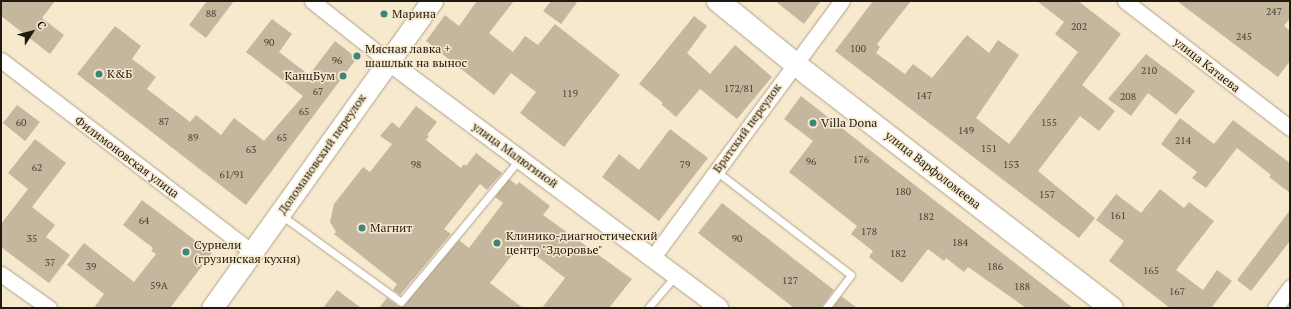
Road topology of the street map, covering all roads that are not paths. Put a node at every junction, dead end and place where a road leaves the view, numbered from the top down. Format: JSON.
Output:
{"nodes":[{"id":1,"x":312,"y":1,"type":"edge"},
{"id":2,"x":432,"y":1,"type":"edge"},
{"id":3,"x":718,"y":1,"type":"edge"},
{"id":4,"x":842,"y":1,"type":"edge"},
{"id":5,"x":1125,"y":1,"type":"edge"},
{"id":6,"x":1,"y":60,"type":"edge"},
{"id":7,"x":388,"y":61,"type":"junction"},
{"id":8,"x":794,"y":63,"type":"junction"},
{"id":9,"x":1290,"y":128,"type":"edge"},
{"id":10,"x":521,"y":159,"type":"junction"},
{"id":11,"x":716,"y":170,"type":"junction"},
{"id":12,"x":280,"y":214,"type":"junction"},
{"id":13,"x":253,"y":253,"type":"junction"},
{"id":14,"x":653,"y":257,"type":"junction"},
{"id":15,"x":1,"y":274,"type":"edge"},
{"id":16,"x":676,"y":275,"type":"junction"},
{"id":17,"x":1290,"y":287,"type":"edge"},
{"id":18,"x":49,"y":308,"type":"edge"},
{"id":19,"x":212,"y":308,"type":"edge"},
{"id":20,"x":648,"y":308,"type":"edge"},
{"id":21,"x":719,"y":308,"type":"edge"},
{"id":22,"x":826,"y":308,"type":"edge"},
{"id":23,"x":1112,"y":308,"type":"edge"},
{"id":24,"x":1275,"y":308,"type":"edge"}],
"edges":[{"from":1,"to":7,"type":"street","name":"улица Малюгиной"},
{"from":2,"to":7,"type":"main road","name":"Доломановский переулок"},
{"from":3,"to":8,"type":"main road","name":"улица Варфоломеева"},
{"from":4,"to":8,"type":"street","name":"Братский переулок"},
{"from":5,"to":9,"type":"street","name":"улица Катаева"},
{"from":6,"to":13,"type":"street","name":"Филимоновская улица"},
{"from":7,"to":10,"type":"street","name":"улица Малюгиной"},
{"from":7,"to":12,"type":"main road","name":"Доломановский переулок"},
{"from":8,"to":11,"type":"street","name":"Братский переулок"},
{"from":8,"to":23,"type":"main road","name":"улица Варфоломеева"},
{"from":10,"to":12,"type":"lane"},
{"from":10,"to":14,"type":"street","name":"улица Малюгиной"},
{"from":11,"to":14,"type":"street","name":"Братский переулок"},
{"from":11,"to":22,"type":"lane"},
{"from":12,"to":13,"type":"main road","name":"Доломановский переулок"},
{"from":13,"to":19,"type":"main road","name":"Доломановский переулок"},
{"from":14,"to":16,"type":"street","name":"улица Малюгиной"},
{"from":15,"to":18,"type":"street"},
{"from":16,"to":20,"type":"lane"},
{"from":16,"to":21,"type":"street","name":"улица Малюгиной"},
{"from":17,"to":24,"type":"street"}]}
